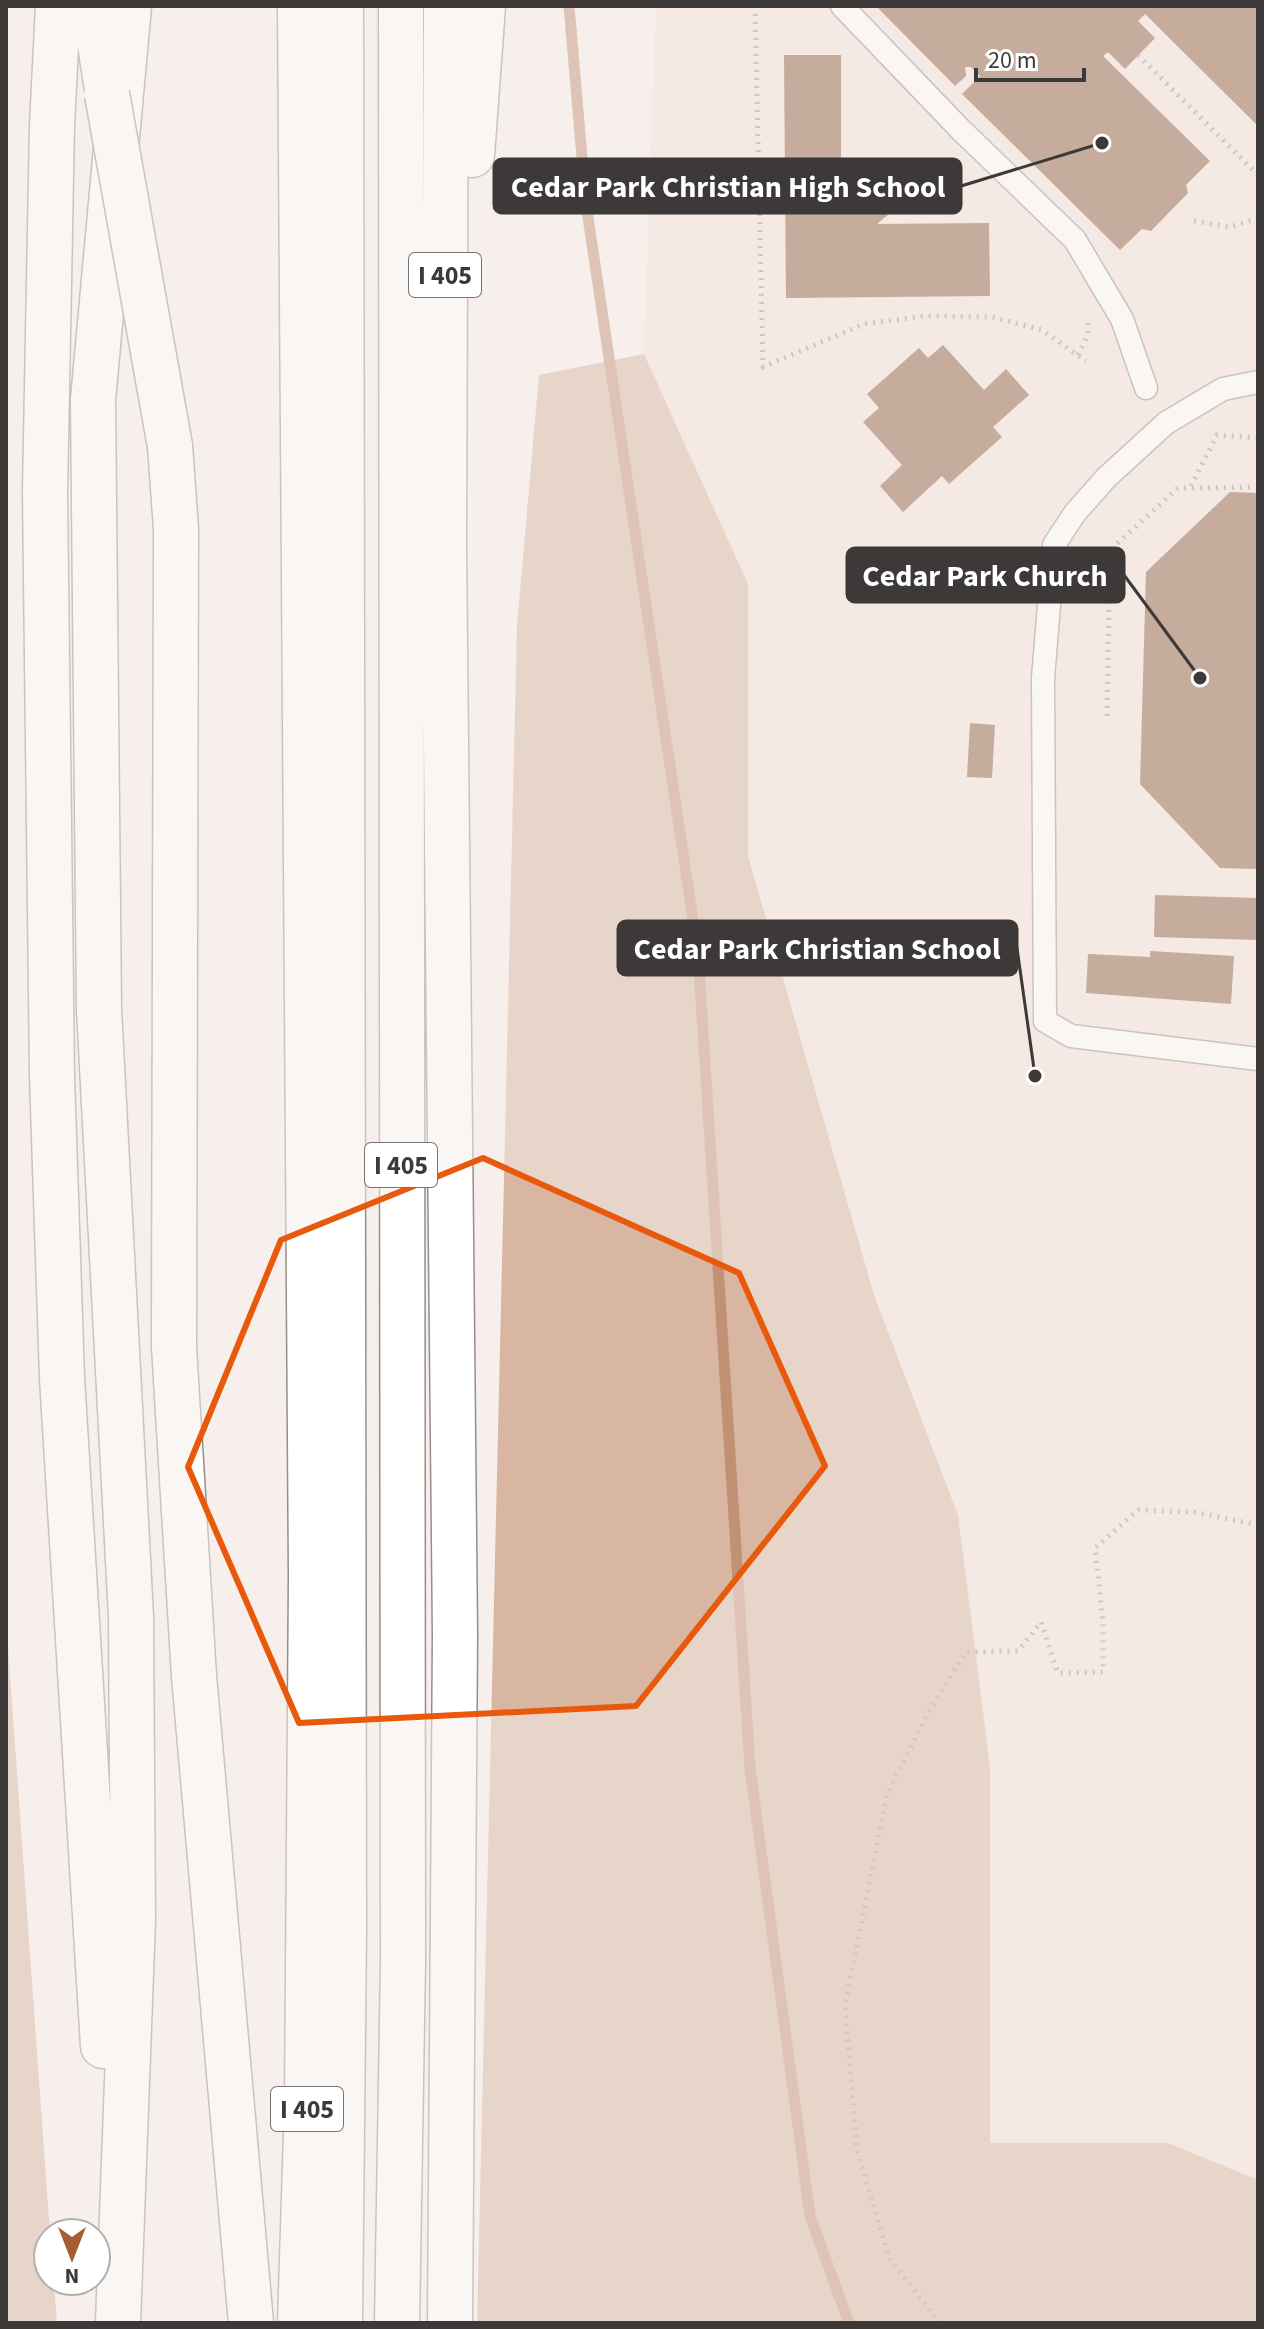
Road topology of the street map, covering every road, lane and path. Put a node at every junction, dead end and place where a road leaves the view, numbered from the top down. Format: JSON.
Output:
{"nodes":[{"id":1,"x":58,"y":6,"type":"edge"},
{"id":2,"x":94,"y":6,"type":"edge"},
{"id":3,"x":129,"y":6,"type":"edge"},
{"id":4,"x":300,"y":6,"type":"edge"},
{"id":5,"x":341,"y":6,"type":"edge"},
{"id":6,"x":401,"y":6,"type":"edge"},
{"id":7,"x":446,"y":6,"type":"edge"},
{"id":8,"x":483,"y":6,"type":"edge"},
{"id":9,"x":755,"y":6,"type":"edge"},
{"id":10,"x":842,"y":6,"type":"edge"},
{"id":11,"x":1138,"y":55,"type":"dead end"},
{"id":12,"x":1258,"y":175,"type":"edge"},
{"id":13,"x":1258,"y":218,"type":"edge"},
{"id":14,"x":1194,"y":221,"type":"dead end"},
{"id":15,"x":1086,"y":361,"type":"dead end"},
{"id":16,"x":1258,"y":382,"type":"edge"},
{"id":17,"x":1146,"y":388,"type":"dead end"},
{"id":18,"x":1258,"y":438,"type":"edge"},
{"id":19,"x":1191,"y":486,"type":"junction"},
{"id":20,"x":1258,"y":487,"type":"edge"},
{"id":21,"x":444,"y":544,"type":"junction"},
{"id":22,"x":1107,"y":716,"type":"dead end"},
{"id":23,"x":1258,"y":1059,"type":"edge"},
{"id":24,"x":1258,"y":1525,"type":"edge"},
{"id":25,"x":118,"y":2303,"type":"edge"},
{"id":26,"x":251,"y":2323,"type":"edge"},
{"id":27,"x":300,"y":2323,"type":"edge"},
{"id":28,"x":340,"y":2323,"type":"edge"},
{"id":29,"x":397,"y":2323,"type":"edge"},
{"id":30,"x":450,"y":2323,"type":"edge"},
{"id":31,"x":940,"y":2323,"type":"edge"}],
"edges":[{"from":1,"to":25,"type":"highway"},
{"from":2,"to":26,"type":"highway","bridge":true},
{"from":3,"to":25,"type":"highway"},
{"from":4,"to":27,"type":"highway","number":"I 405"},
{"from":5,"to":28,"type":"highway","number":"I 405"},
{"from":6,"to":29,"type":"highway","number":"I 405"},
{"from":7,"to":21,"type":"highway","number":"I 405"},
{"from":8,"to":21,"type":"highway"},
{"from":9,"to":15,"type":"path"},
{"from":10,"to":17,"type":"lane"},
{"from":11,"to":12,"type":"path"},
{"from":13,"to":14,"type":"path"},
{"from":16,"to":23,"type":"lane"},
{"from":18,"to":19,"type":"path"},
{"from":19,"to":20,"type":"path"},
{"from":19,"to":22,"type":"path"},
{"from":21,"to":30,"type":"highway","number":"I 405"},
{"from":24,"to":31,"type":"path"}]}
